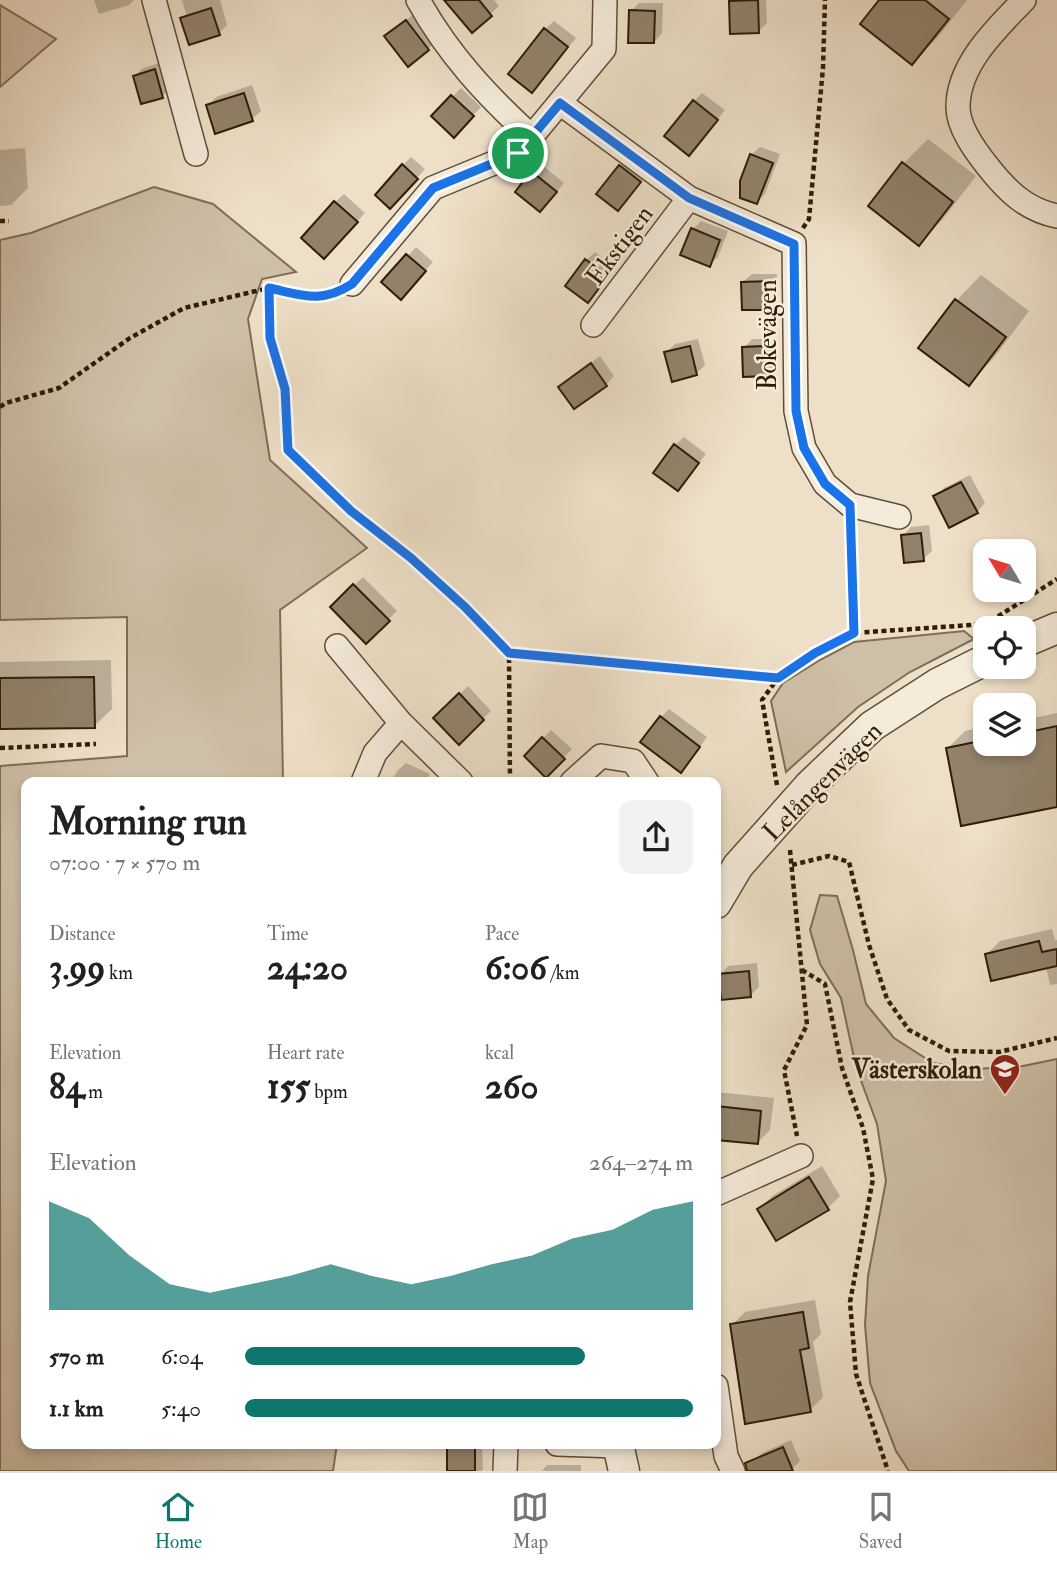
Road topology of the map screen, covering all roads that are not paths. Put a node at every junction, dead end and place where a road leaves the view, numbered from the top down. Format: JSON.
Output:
{"nodes":[{"id":1,"x":154,"y":0,"type":"edge"},
{"id":2,"x":418,"y":0,"type":"edge"},
{"id":3,"x":604,"y":0,"type":"edge"},
{"id":4,"x":1024,"y":0,"type":"edge"},
{"id":5,"x":560,"y":103,"type":"junction"},
{"id":6,"x":532,"y":137,"type":"junction"},
{"id":7,"x":196,"y":153,"type":"dead end"},
{"id":8,"x":689,"y":198,"type":"junction"},
{"id":9,"x":1057,"y":216,"type":"edge"},
{"id":10,"x":352,"y":284,"type":"road end"},
{"id":11,"x":593,"y":325,"type":"dead end"},
{"id":12,"x":899,"y":517,"type":"dead end"},
{"id":13,"x":1057,"y":628,"type":"edge"},
{"id":14,"x":1036,"y":637,"type":"edge"},
{"id":15,"x":337,"y":646,"type":"dead end"},
{"id":16,"x":973,"y":666,"type":"edge"},
{"id":17,"x":401,"y":723,"type":"junction"},
{"id":18,"x":365,"y":777,"type":"edge"},
{"id":19,"x":456,"y":777,"type":"edge"},
{"id":20,"x":578,"y":777,"type":"edge"},
{"id":21,"x":644,"y":777,"type":"edge"},
{"id":22,"x":721,"y":895,"type":"edge"},
{"id":23,"x":801,"y":1157,"type":"road end"},
{"id":24,"x":721,"y":1192,"type":"edge"},
{"id":25,"x":721,"y":1421,"type":"edge"},
{"id":26,"x":506,"y":1449,"type":"edge"},
{"id":27,"x":592,"y":1449,"type":"edge"},
{"id":28,"x":620,"y":1453,"type":"edge"},
{"id":29,"x":505,"y":1471,"type":"edge"},
{"id":30,"x":733,"y":1471,"type":"edge"}],
"edges":[{"from":1,"to":7,"type":"street"},
{"from":2,"to":6,"type":"street"},
{"from":3,"to":5,"type":"street"},
{"from":4,"to":9,"type":"street"},
{"from":5,"to":6,"type":"street"},
{"from":5,"to":8,"type":"street","name":"Bokevägen"},
{"from":6,"to":10,"type":"street"},
{"from":8,"to":11,"type":"street","name":"Ekstigen"},
{"from":8,"to":12,"type":"street","name":"Bokevägen"},
{"from":13,"to":14,"type":"street"},
{"from":15,"to":17,"type":"street"},
{"from":16,"to":22,"type":"street","name":"Lelångenvägen"},
{"from":17,"to":18,"type":"street"},
{"from":17,"to":19,"type":"street"},
{"from":20,"to":21,"type":"street"},
{"from":23,"to":24,"type":"street"},
{"from":25,"to":30,"type":"street"},
{"from":26,"to":29,"type":"street"},
{"from":27,"to":28,"type":"street"}]}
